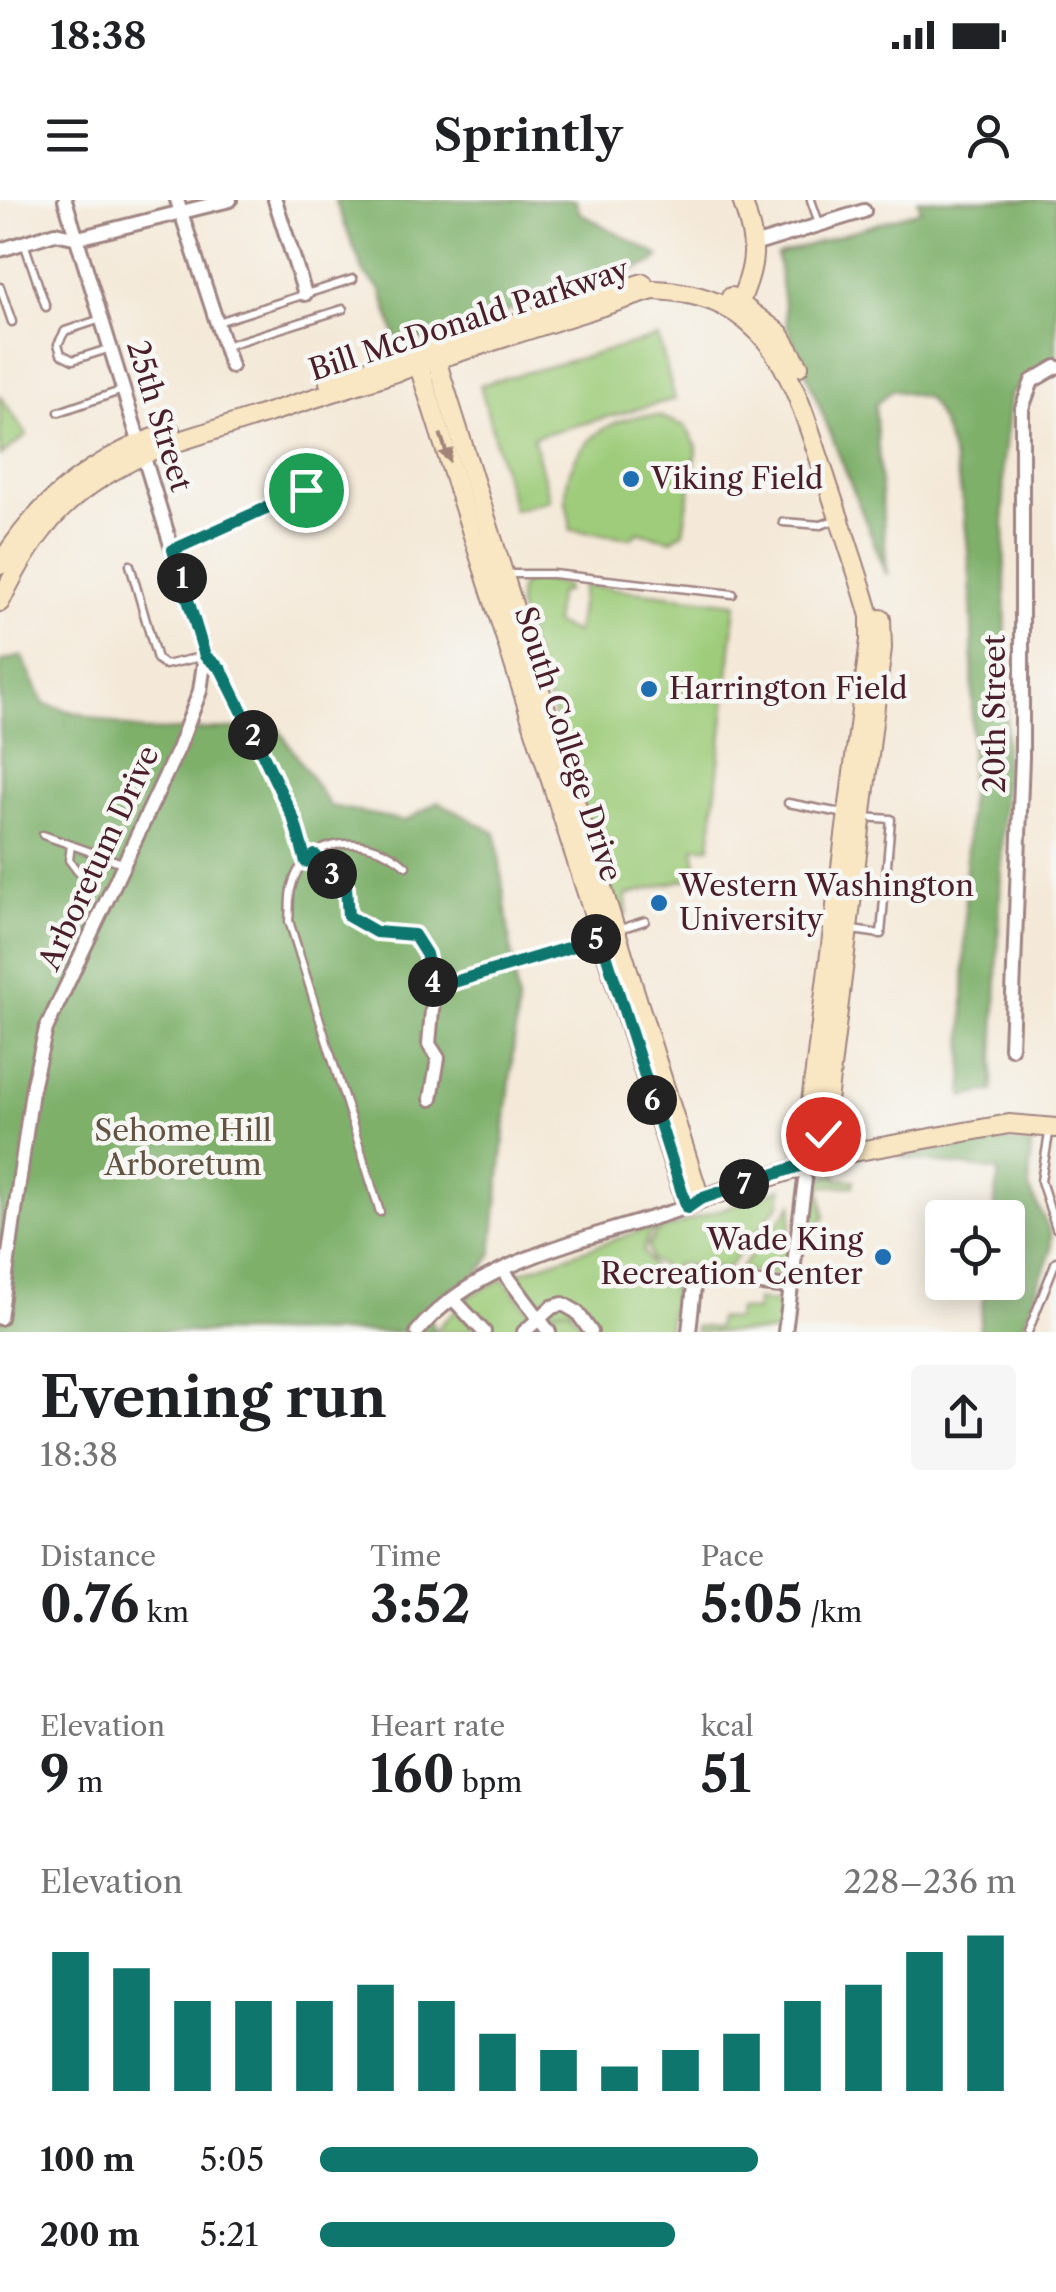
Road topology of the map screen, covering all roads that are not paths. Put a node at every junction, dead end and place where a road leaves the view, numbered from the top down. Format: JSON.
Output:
{"nodes":[{"id":1,"x":65,"y":200,"type":"edge"},
{"id":2,"x":176,"y":200,"type":"edge"},
{"id":3,"x":230,"y":200,"type":"edge"},
{"id":4,"x":274,"y":200,"type":"edge"},
{"id":5,"x":742,"y":200,"type":"edge"},
{"id":6,"x":810,"y":200,"type":"edge"},
{"id":7,"x":864,"y":205,"type":"edge"},
{"id":8,"x":181,"y":215,"type":"junction"},
{"id":9,"x":819,"y":224,"type":"junction"},
{"id":10,"x":78,"y":238,"type":"junction"},
{"id":11,"x":24,"y":242,"type":"junction"},
{"id":12,"x":757,"y":244,"type":"junction"},
{"id":13,"x":0,"y":250,"type":"edge"},
{"id":14,"x":353,"y":279,"type":"dead end"},
{"id":15,"x":0,"y":287,"type":"edge"},
{"id":16,"x":305,"y":294,"type":"junction"},
{"id":17,"x":738,"y":305,"type":"junction"},
{"id":18,"x":46,"y":306,"type":"dead end"},
{"id":19,"x":343,"y":309,"type":"dead end"},
{"id":20,"x":102,"y":319,"type":"junction"},
{"id":21,"x":12,"y":322,"type":"dead end"},
{"id":22,"x":216,"y":322,"type":"junction"},
{"id":23,"x":224,"y":346,"type":"junction"},
{"id":24,"x":112,"y":348,"type":"junction"},
{"id":25,"x":426,"y":358,"type":"junction"},
{"id":26,"x":231,"y":366,"type":"dead end"},
{"id":27,"x":1056,"y":367,"type":"edge"},
{"id":28,"x":124,"y":390,"type":"junction"},
{"id":29,"x":59,"y":412,"type":"dead end"},
{"id":30,"x":142,"y":448,"type":"junction"},
{"id":31,"x":306,"y":490,"type":"dead end"},
{"id":32,"x":839,"y":518,"type":"junction"},
{"id":33,"x":783,"y":522,"type":"dead end"},
{"id":34,"x":173,"y":550,"type":"junction"},
{"id":35,"x":0,"y":565,"type":"edge"},
{"id":36,"x":130,"y":565,"type":"dead end"},
{"id":37,"x":504,"y":574,"type":"junction"},
{"id":38,"x":733,"y":594,"type":"dead end"},
{"id":39,"x":0,"y":602,"type":"edge"},
{"id":40,"x":205,"y":656,"type":"junction"},
{"id":41,"x":788,"y":803,"type":"dead end"},
{"id":42,"x":854,"y":816,"type":"junction"},
{"id":43,"x":43,"y":835,"type":"dead end"},
{"id":44,"x":71,"y":845,"type":"junction"},
{"id":45,"x":101,"y":855,"type":"junction"},
{"id":46,"x":310,"y":858,"type":"junction"},
{"id":47,"x":126,"y":864,"type":"junction"},
{"id":48,"x":406,"y":866,"type":"dead end"},
{"id":49,"x":774,"y":920,"type":"dead end"},
{"id":50,"x":645,"y":922,"type":"dead end"},
{"id":51,"x":840,"y":927,"type":"junction"},
{"id":52,"x":608,"y":934,"type":"junction"},
{"id":53,"x":510,"y":965,"type":"joint"},
{"id":54,"x":434,"y":988,"type":"junction"},
{"id":55,"x":1011,"y":1048,"type":"dead end"},
{"id":56,"x":432,"y":1099,"type":"dead end"},
{"id":57,"x":1054,"y":1127,"type":"edge"},
{"id":58,"x":809,"y":1168,"type":"junction"},
{"id":59,"x":693,"y":1203,"type":"junction"},
{"id":60,"x":380,"y":1212,"type":"dead end"},
{"id":61,"x":1056,"y":1228,"type":"edge"},
{"id":62,"x":1056,"y":1261,"type":"edge"},
{"id":63,"x":503,"y":1274,"type":"junction"},
{"id":64,"x":790,"y":1287,"type":"junction"},
{"id":65,"x":457,"y":1303,"type":"dead end"},
{"id":66,"x":0,"y":1318,"type":"edge"},
{"id":67,"x":539,"y":1318,"type":"junction"},
{"id":68,"x":417,"y":1332,"type":"edge"},
{"id":69,"x":484,"y":1332,"type":"edge"},
{"id":70,"x":524,"y":1332,"type":"edge"},
{"id":71,"x":550,"y":1332,"type":"edge"},
{"id":72,"x":591,"y":1332,"type":"edge"},
{"id":73,"x":689,"y":1332,"type":"edge"},
{"id":74,"x":785,"y":1332,"type":"edge"},
{"id":75,"x":1028,"y":1332,"type":"edge"}],
"edges":[{"from":1,"to":10,"type":"street","name":"25th Street"},
{"from":2,"to":8,"type":"street"},
{"from":3,"to":8,"type":"street"},
{"from":4,"to":16,"type":"street"},
{"from":5,"to":12,"type":"main road"},
{"from":6,"to":9,"type":"lane"},
{"from":7,"to":9,"type":"street"},
{"from":8,"to":10,"type":"street"},
{"from":8,"to":22,"type":"street"},
{"from":9,"to":12,"type":"street"},
{"from":10,"to":11,"type":"street"},
{"from":10,"to":20,"type":"street","name":"25th Street"},
{"from":11,"to":13,"type":"street"},
{"from":11,"to":18,"type":"lane"},
{"from":12,"to":17,"type":"main road"},
{"from":14,"to":16,"type":"lane"},
{"from":15,"to":21,"type":"lane"},
{"from":16,"to":22,"type":"lane"},
{"from":17,"to":25,"type":"main road","name":"Bill McDonald Parkway"},
{"from":17,"to":32,"type":"main road","name":"Bill McDonald Parkway"},
{"from":17,"to":42,"type":"main road","name":"Bill McDonald Parkway"},
{"from":19,"to":23,"type":"lane"},
{"from":20,"to":24,"type":"street","name":"25th Street"},
{"from":20,"to":24,"type":"lane"},
{"from":22,"to":23,"type":"street"},
{"from":23,"to":26,"type":"street"},
{"from":24,"to":28,"type":"street","name":"25th Street"},
{"from":25,"to":30,"type":"main road","name":"Bill McDonald Parkway"},
{"from":25,"to":37,"type":"main road","name":"South College Drive"},
{"from":25,"to":52,"type":"main road","name":"South College Drive","one_way":true},
{"from":27,"to":55,"type":"street","name":"20th Street"},
{"from":28,"to":29,"type":"lane"},
{"from":28,"to":30,"type":"street","name":"25th Street"},
{"from":30,"to":34,"type":"street","name":"25th Street"},
{"from":30,"to":35,"type":"main road","name":"Bill McDonald Parkway"},
{"from":30,"to":39,"type":"main road","name":"Bill McDonald Parkway"},
{"from":31,"to":34,"type":"lane"},
{"from":32,"to":33,"type":"lane"},
{"from":32,"to":42,"type":"main road","name":"Bill McDonald Parkway"},
{"from":34,"to":40,"type":"street","name":"25th Street"},
{"from":36,"to":40,"type":"lane"},
{"from":37,"to":38,"type":"lane"},
{"from":37,"to":52,"type":"main road","name":"South College Drive"},
{"from":40,"to":46,"type":"lane","name":"25th Street"},
{"from":40,"to":47,"type":"street","name":"Arboretum Drive"},
{"from":41,"to":42,"type":"lane"},
{"from":42,"to":51,"type":"main road","name":"Bill McDonald Parkway"},
{"from":42,"to":51,"type":"lane"},
{"from":43,"to":44,"type":"lane"},
{"from":44,"to":45,"type":"lane"},
{"from":44,"to":45,"type":"lane"},
{"from":45,"to":47,"type":"lane"},
{"from":46,"to":48,"type":"lane"},
{"from":46,"to":54,"type":"street"},
{"from":46,"to":60,"type":"lane"},
{"from":47,"to":66,"type":"street","name":"Arboretum Drive"},
{"from":49,"to":51,"type":"lane"},
{"from":50,"to":52,"type":"lane"},
{"from":51,"to":58,"type":"main road","name":"Bill McDonald Parkway"},
{"from":52,"to":53,"type":"lane"},
{"from":52,"to":59,"type":"main road","name":"South College Drive"},
{"from":53,"to":54,"type":"street"},
{"from":54,"to":56,"type":"street"},
{"from":57,"to":58,"type":"main road"},
{"from":57,"to":61,"type":"lane"},
{"from":58,"to":59,"type":"main road"},
{"from":58,"to":64,"type":"street"},
{"from":59,"to":63,"type":"street"},
{"from":62,"to":75,"type":"lane"},
{"from":63,"to":67,"type":"street"},
{"from":63,"to":68,"type":"street"},
{"from":64,"to":73,"type":"street"},
{"from":64,"to":74,"type":"street"},
{"from":65,"to":69,"type":"street"},
{"from":67,"to":70,"type":"street"},
{"from":67,"to":71,"type":"street"},
{"from":67,"to":72,"type":"street"}]}
